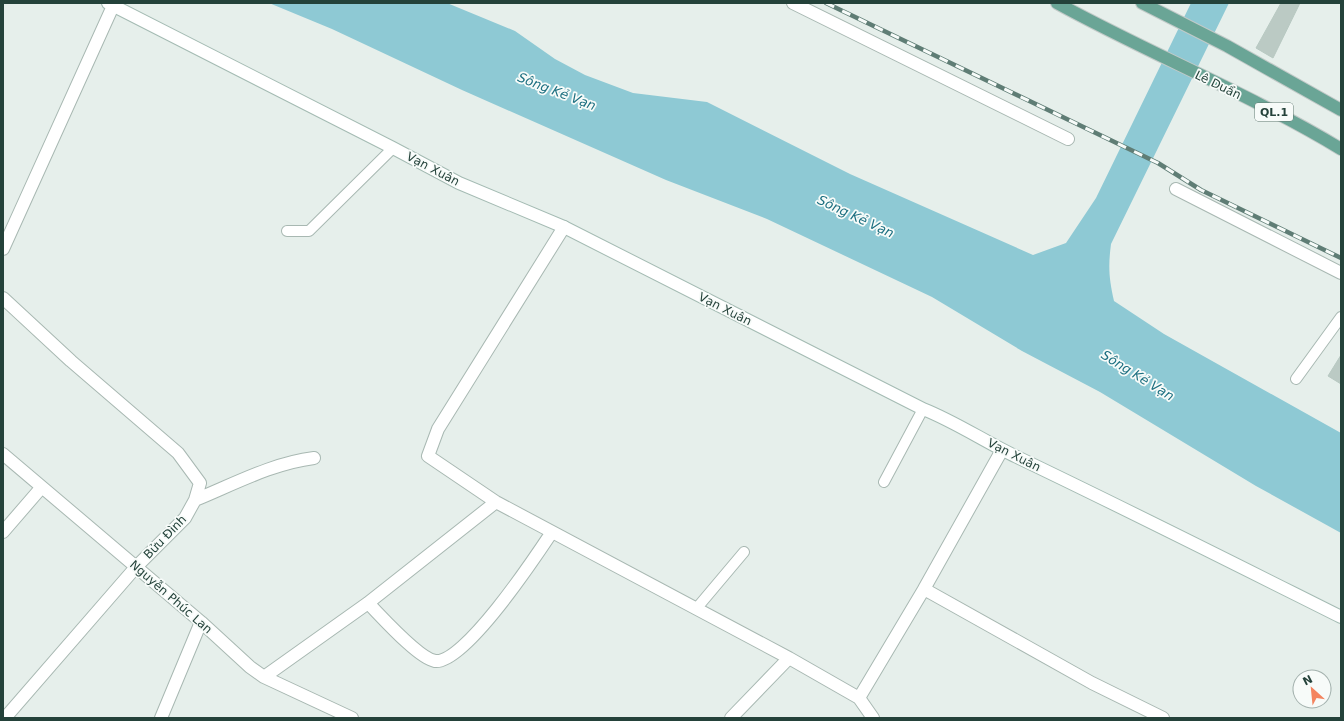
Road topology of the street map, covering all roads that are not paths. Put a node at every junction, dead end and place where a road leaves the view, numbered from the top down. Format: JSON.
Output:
{"nodes":[{"id":1,"x":792,"y":3,"type":"edge"},
{"id":2,"x":1057,"y":3,"type":"edge"},
{"id":3,"x":1142,"y":3,"type":"edge"},
{"id":4,"x":110,"y":4,"type":"edge"},
{"id":5,"x":1341,"y":110,"type":"edge"},
{"id":6,"x":1068,"y":139,"type":"dead end"},
{"id":7,"x":393,"y":148,"type":"junction"},
{"id":8,"x":1341,"y":149,"type":"edge"},
{"id":9,"x":1176,"y":189,"type":"dead end"},
{"id":10,"x":564,"y":227,"type":"junction"},
{"id":11,"x":287,"y":231,"type":"dead end"},
{"id":12,"x":3,"y":250,"type":"edge"},
{"id":13,"x":1341,"y":273,"type":"edge"},
{"id":14,"x":3,"y":298,"type":"edge"},
{"id":15,"x":1341,"y":317,"type":"edge"},
{"id":16,"x":1296,"y":379,"type":"dead end"},
{"id":17,"x":923,"y":409,"type":"junction"},
{"id":18,"x":1002,"y":450,"type":"junction"},
{"id":19,"x":3,"y":454,"type":"edge"},
{"id":20,"x":314,"y":458,"type":"dead end"},
{"id":21,"x":884,"y":482,"type":"dead end"},
{"id":22,"x":41,"y":488,"type":"junction"},
{"id":23,"x":195,"y":500,"type":"junction"},
{"id":24,"x":496,"y":502,"type":"junction"},
{"id":25,"x":3,"y":532,"type":"edge"},
{"id":26,"x":552,"y":532,"type":"junction"},
{"id":27,"x":744,"y":552,"type":"dead end"},
{"id":28,"x":136,"y":567,"type":"junction"},
{"id":29,"x":924,"y":589,"type":"junction"},
{"id":30,"x":368,"y":603,"type":"junction"},
{"id":31,"x":696,"y":609,"type":"junction"},
{"id":32,"x":1341,"y":618,"type":"edge"},
{"id":33,"x":201,"y":622,"type":"junction"},
{"id":34,"x":789,"y":658,"type":"junction"},
{"id":35,"x":264,"y":677,"type":"junction"},
{"id":36,"x":859,"y":698,"type":"junction"},
{"id":37,"x":5,"y":718,"type":"edge"},
{"id":38,"x":161,"y":718,"type":"edge"},
{"id":39,"x":352,"y":718,"type":"edge"},
{"id":40,"x":731,"y":718,"type":"edge"},
{"id":41,"x":873,"y":718,"type":"edge"},
{"id":42,"x":1163,"y":718,"type":"edge"}],
"edges":[{"from":1,"to":6,"type":"street"},
{"from":2,"to":8,"type":"main road","name":"Lê Duẩn","number":"QL.1"},
{"from":3,"to":5,"type":"main road","number":"QL.1"},
{"from":4,"to":7,"type":"street","name":"Vạn Xuân"},
{"from":4,"to":12,"type":"street"},
{"from":7,"to":10,"type":"street","name":"Vạn Xuân"},
{"from":7,"to":11,"type":"lane"},
{"from":9,"to":13,"type":"street"},
{"from":10,"to":17,"type":"street","name":"Vạn Xuân"},
{"from":10,"to":24,"type":"street"},
{"from":14,"to":23,"type":"street","name":"Bửu Đình"},
{"from":15,"to":16,"type":"lane"},
{"from":17,"to":18,"type":"street","name":"Vạn Xuân"},
{"from":17,"to":21,"type":"lane"},
{"from":18,"to":29,"type":"street"},
{"from":18,"to":32,"type":"street","name":"Vạn Xuân"},
{"from":19,"to":22,"type":"street","name":"Nguyễn Phúc Lan"},
{"from":20,"to":23,"type":"street"},
{"from":22,"to":25,"type":"street"},
{"from":22,"to":28,"type":"street","name":"Nguyễn Phúc Lan"},
{"from":23,"to":28,"type":"street","name":"Bửu Đình"},
{"from":24,"to":26,"type":"street"},
{"from":24,"to":30,"type":"street"},
{"from":26,"to":30,"type":"street"},
{"from":26,"to":31,"type":"street"},
{"from":27,"to":31,"type":"lane"},
{"from":28,"to":33,"type":"street","name":"Nguyễn Phúc Lan"},
{"from":28,"to":37,"type":"street","name":"Bửu Đình"},
{"from":29,"to":36,"type":"street"},
{"from":29,"to":42,"type":"street"},
{"from":30,"to":35,"type":"street"},
{"from":31,"to":34,"type":"street"},
{"from":33,"to":35,"type":"street","name":"Nguyễn Phúc Lan"},
{"from":33,"to":38,"type":"street"},
{"from":34,"to":36,"type":"street"},
{"from":34,"to":40,"type":"street"},
{"from":35,"to":39,"type":"street","name":"Nguyễn Phúc Lan"},
{"from":36,"to":41,"type":"street"}]}
